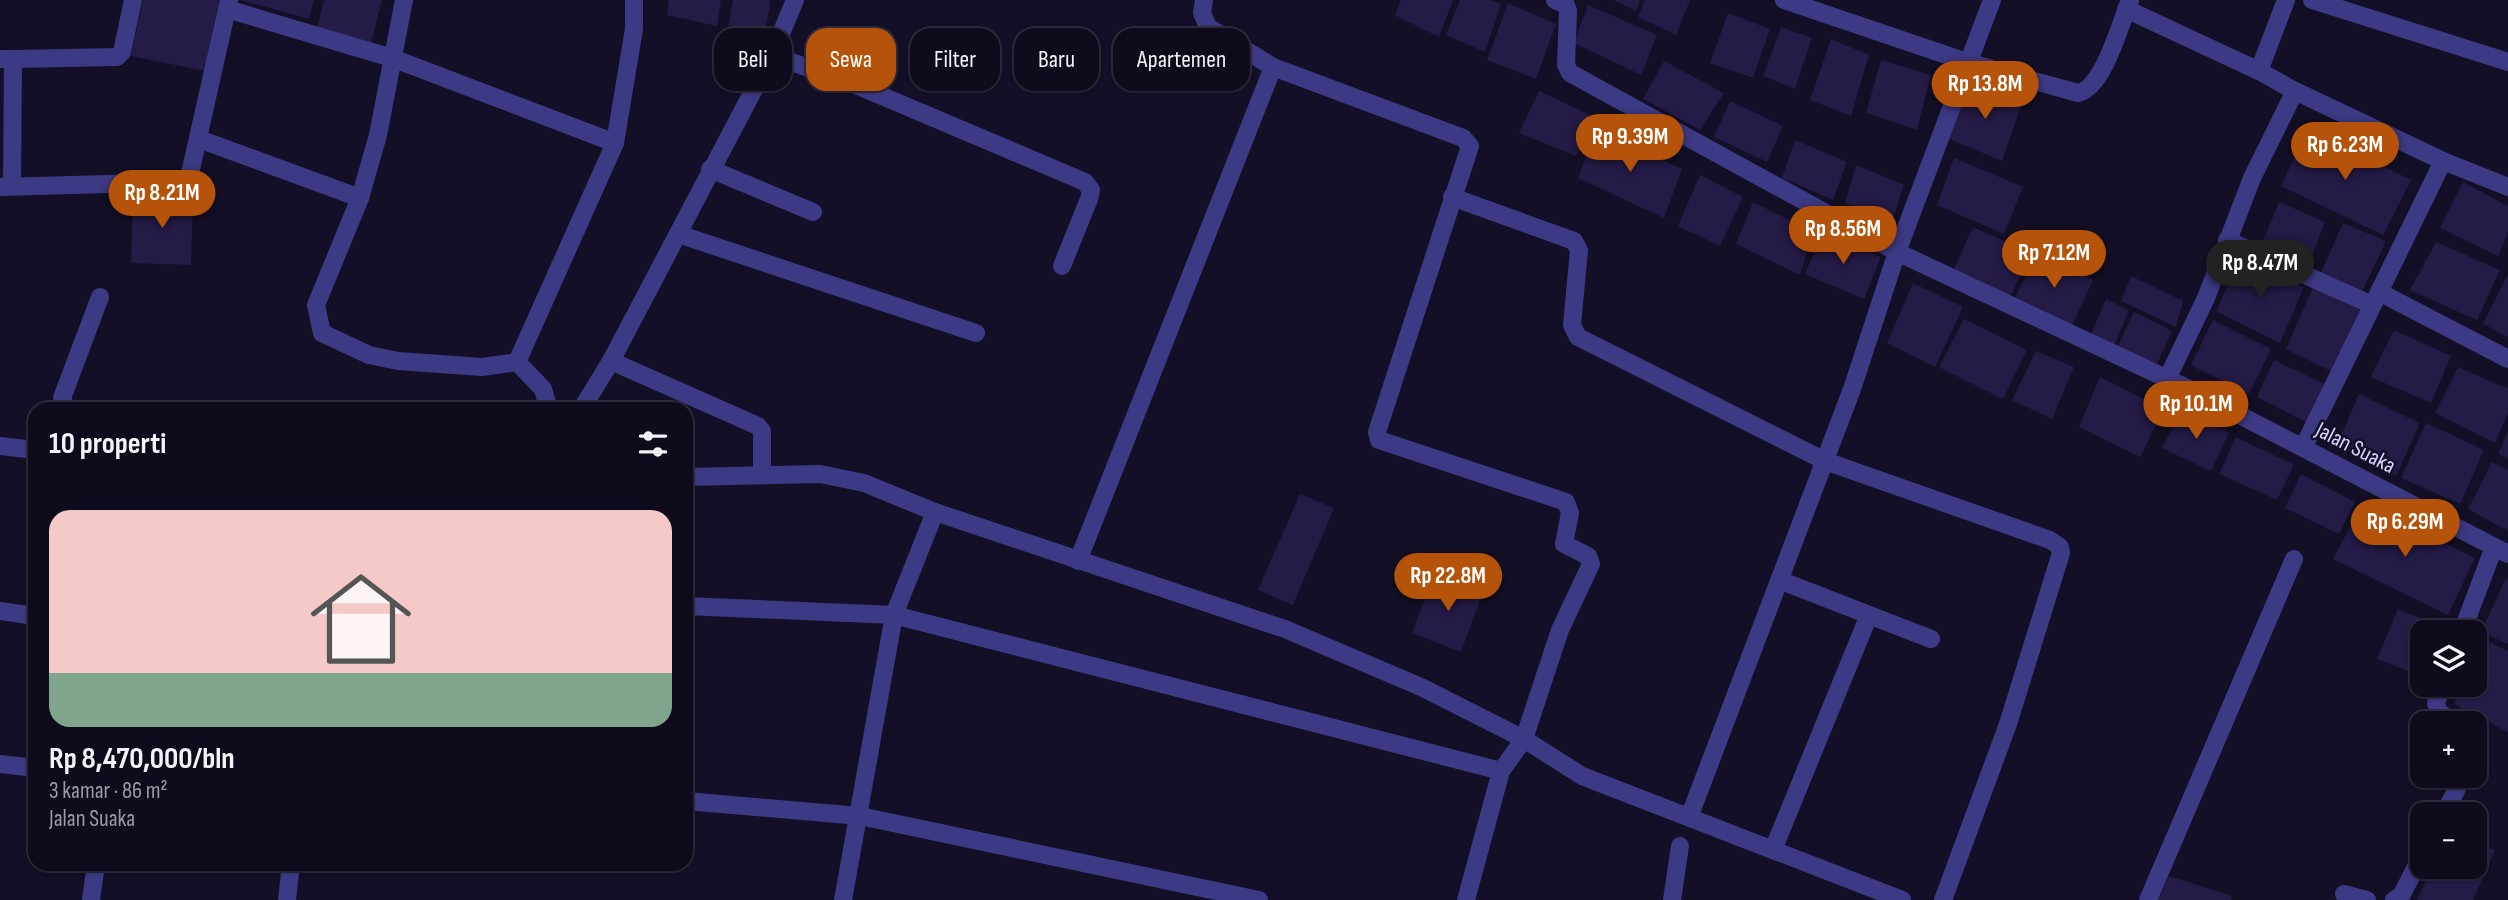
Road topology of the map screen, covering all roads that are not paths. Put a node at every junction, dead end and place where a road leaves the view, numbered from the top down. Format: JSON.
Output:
{"nodes":[{"id":1,"x":132,"y":0,"type":"edge"},
{"id":2,"x":404,"y":0,"type":"edge"},
{"id":3,"x":634,"y":0,"type":"edge"},
{"id":4,"x":795,"y":0,"type":"edge"},
{"id":5,"x":1204,"y":0,"type":"edge"},
{"id":6,"x":1784,"y":0,"type":"edge"},
{"id":7,"x":1992,"y":0,"type":"edge"},
{"id":8,"x":2287,"y":0,"type":"edge"},
{"id":9,"x":2312,"y":0,"type":"edge"},
{"id":10,"x":1560,"y":2,"type":"edge"},
{"id":11,"x":228,"y":4,"type":"edge"},
{"id":12,"x":2128,"y":5,"type":"edge"},
{"id":13,"x":783,"y":28,"type":"edge"},
{"id":14,"x":392,"y":58,"type":"junction"},
{"id":15,"x":7,"y":59,"type":"edge"},
{"id":16,"x":792,"y":62,"type":"edge"},
{"id":17,"x":2508,"y":62,"type":"edge"},
{"id":18,"x":1969,"y":63,"type":"junction"},
{"id":19,"x":1273,"y":67,"type":"junction"},
{"id":20,"x":2259,"y":71,"type":"junction"},
{"id":21,"x":752,"y":91,"type":"edge"},
{"id":22,"x":2295,"y":91,"type":"junction"},
{"id":23,"x":200,"y":139,"type":"junction"},
{"id":24,"x":615,"y":143,"type":"junction"},
{"id":25,"x":2443,"y":161,"type":"junction"},
{"id":26,"x":710,"y":169,"type":"junction"},
{"id":27,"x":6,"y":186,"type":"edge"},
{"id":28,"x":2508,"y":187,"type":"edge"},
{"id":29,"x":1452,"y":197,"type":"junction"},
{"id":30,"x":360,"y":198,"type":"junction"},
{"id":31,"x":813,"y":212,"type":"dead end"},
{"id":32,"x":678,"y":234,"type":"junction"},
{"id":33,"x":2227,"y":240,"type":"junction"},
{"id":34,"x":1897,"y":252,"type":"junction"},
{"id":35,"x":1062,"y":267,"type":"dead end"},
{"id":36,"x":100,"y":296,"type":"dead end"},
{"id":37,"x":2375,"y":299,"type":"junction"},
{"id":38,"x":976,"y":332,"type":"dead end"},
{"id":39,"x":2508,"y":359,"type":"edge"},
{"id":40,"x":611,"y":361,"type":"junction"},
{"id":41,"x":517,"y":362,"type":"junction"},
{"id":42,"x":2167,"y":379,"type":"junction"},
{"id":43,"x":64,"y":402,"type":"edge"},
{"id":44,"x":547,"y":402,"type":"edge"},
{"id":45,"x":586,"y":402,"type":"edge"},
{"id":46,"x":0,"y":446,"type":"edge"},
{"id":47,"x":2303,"y":447,"type":"junction"},
{"id":48,"x":28,"y":449,"type":"edge"},
{"id":49,"x":1825,"y":461,"type":"junction"},
{"id":50,"x":762,"y":474,"type":"junction"},
{"id":51,"x":693,"y":477,"type":"edge"},
{"id":52,"x":935,"y":512,"type":"junction"},
{"id":53,"x":2501,"y":551,"type":"edge"},
{"id":54,"x":2294,"y":559,"type":"dead end"},
{"id":55,"x":1078,"y":561,"type":"junction"},
{"id":56,"x":1779,"y":580,"type":"junction"},
{"id":57,"x":693,"y":606,"type":"edge"},
{"id":58,"x":0,"y":611,"type":"edge"},
{"id":59,"x":28,"y":615,"type":"edge"},
{"id":60,"x":894,"y":615,"type":"junction"},
{"id":61,"x":1869,"y":615,"type":"junction"},
{"id":62,"x":2468,"y":620,"type":"edge"},
{"id":63,"x":1931,"y":639,"type":"dead end"},
{"id":64,"x":1524,"y":739,"type":"junction"},
{"id":65,"x":0,"y":764,"type":"edge"},
{"id":66,"x":28,"y":767,"type":"edge"},
{"id":67,"x":1501,"y":771,"type":"junction"},
{"id":68,"x":693,"y":802,"type":"edge"},
{"id":69,"x":1690,"y":815,"type":"junction"},
{"id":70,"x":860,"y":816,"type":"junction"},
{"id":71,"x":1680,"y":846,"type":"dead end"},
{"id":72,"x":1773,"y":850,"type":"junction"},
{"id":73,"x":95,"y":871,"type":"edge"},
{"id":74,"x":289,"y":871,"type":"edge"},
{"id":75,"x":2410,"y":878,"type":"edge"},
{"id":76,"x":2344,"y":894,"type":"dead end"},
{"id":77,"x":91,"y":900,"type":"edge"},
{"id":78,"x":286,"y":900,"type":"edge"},
{"id":79,"x":843,"y":900,"type":"edge"},
{"id":80,"x":1259,"y":900,"type":"edge"},
{"id":81,"x":1466,"y":900,"type":"edge"},
{"id":82,"x":1672,"y":900,"type":"edge"},
{"id":83,"x":1902,"y":900,"type":"edge"},
{"id":84,"x":1943,"y":900,"type":"edge"},
{"id":85,"x":2148,"y":900,"type":"edge"},
{"id":86,"x":2367,"y":900,"type":"edge"},
{"id":87,"x":2394,"y":900,"type":"edge"}],
"edges":[{"from":1,"to":15,"type":"street"},
{"from":2,"to":14,"type":"street"},
{"from":3,"to":24,"type":"street"},
{"from":4,"to":13,"type":"street"},
{"from":5,"to":19,"type":"street"},
{"from":6,"to":18,"type":"street"},
{"from":7,"to":18,"type":"street"},
{"from":8,"to":20,"type":"street"},
{"from":9,"to":17,"type":"street"},
{"from":10,"to":34,"type":"street","name":"Jalan Suaka"},
{"from":11,"to":14,"type":"street"},
{"from":11,"to":23,"type":"street"},
{"from":12,"to":18,"type":"street"},
{"from":12,"to":20,"type":"street"},
{"from":14,"to":24,"type":"street"},
{"from":14,"to":30,"type":"street"},
{"from":15,"to":27,"type":"street"},
{"from":16,"to":35,"type":"street"},
{"from":18,"to":34,"type":"street"},
{"from":19,"to":29,"type":"street"},
{"from":19,"to":55,"type":"street"},
{"from":20,"to":22,"type":"street"},
{"from":21,"to":26,"type":"street"},
{"from":22,"to":25,"type":"street"},
{"from":22,"to":33,"type":"street"},
{"from":23,"to":27,"type":"street"},
{"from":23,"to":30,"type":"street"},
{"from":24,"to":41,"type":"street"},
{"from":25,"to":28,"type":"street"},
{"from":25,"to":37,"type":"street"},
{"from":26,"to":31,"type":"street"},
{"from":26,"to":32,"type":"street"},
{"from":29,"to":49,"type":"street"},
{"from":29,"to":64,"type":"street"},
{"from":30,"to":41,"type":"street"},
{"from":32,"to":38,"type":"street"},
{"from":32,"to":40,"type":"street"},
{"from":33,"to":37,"type":"street"},
{"from":33,"to":42,"type":"street"},
{"from":34,"to":42,"type":"street","name":"Jalan Suaka"},
{"from":34,"to":49,"type":"street"},
{"from":36,"to":43,"type":"street"},
{"from":37,"to":39,"type":"street"},
{"from":37,"to":47,"type":"street"},
{"from":40,"to":45,"type":"street"},
{"from":40,"to":50,"type":"street"},
{"from":41,"to":44,"type":"street"},
{"from":42,"to":47,"type":"street","name":"Jalan Suaka"},
{"from":46,"to":48,"type":"street"},
{"from":47,"to":53,"type":"street","name":"Jalan Suaka"},
{"from":49,"to":56,"type":"street"},
{"from":49,"to":84,"type":"street"},
{"from":50,"to":51,"type":"street"},
{"from":50,"to":52,"type":"street"},
{"from":52,"to":55,"type":"street"},
{"from":52,"to":60,"type":"street"},
{"from":53,"to":62,"type":"street"},
{"from":54,"to":85,"type":"street"},
{"from":55,"to":64,"type":"street"},
{"from":56,"to":61,"type":"street"},
{"from":56,"to":69,"type":"street"},
{"from":57,"to":60,"type":"street"},
{"from":58,"to":59,"type":"street"},
{"from":60,"to":67,"type":"street"},
{"from":60,"to":70,"type":"street"},
{"from":61,"to":63,"type":"street"},
{"from":61,"to":72,"type":"street"},
{"from":64,"to":67,"type":"street"},
{"from":64,"to":69,"type":"street"},
{"from":65,"to":66,"type":"street"},
{"from":67,"to":81,"type":"street"},
{"from":68,"to":70,"type":"street"},
{"from":69,"to":72,"type":"street"},
{"from":70,"to":79,"type":"street"},
{"from":70,"to":80,"type":"street"},
{"from":71,"to":82,"type":"street"},
{"from":72,"to":83,"type":"street"},
{"from":73,"to":77,"type":"street"},
{"from":74,"to":78,"type":"street"},
{"from":75,"to":87,"type":"street"},
{"from":76,"to":86,"type":"street"}]}
